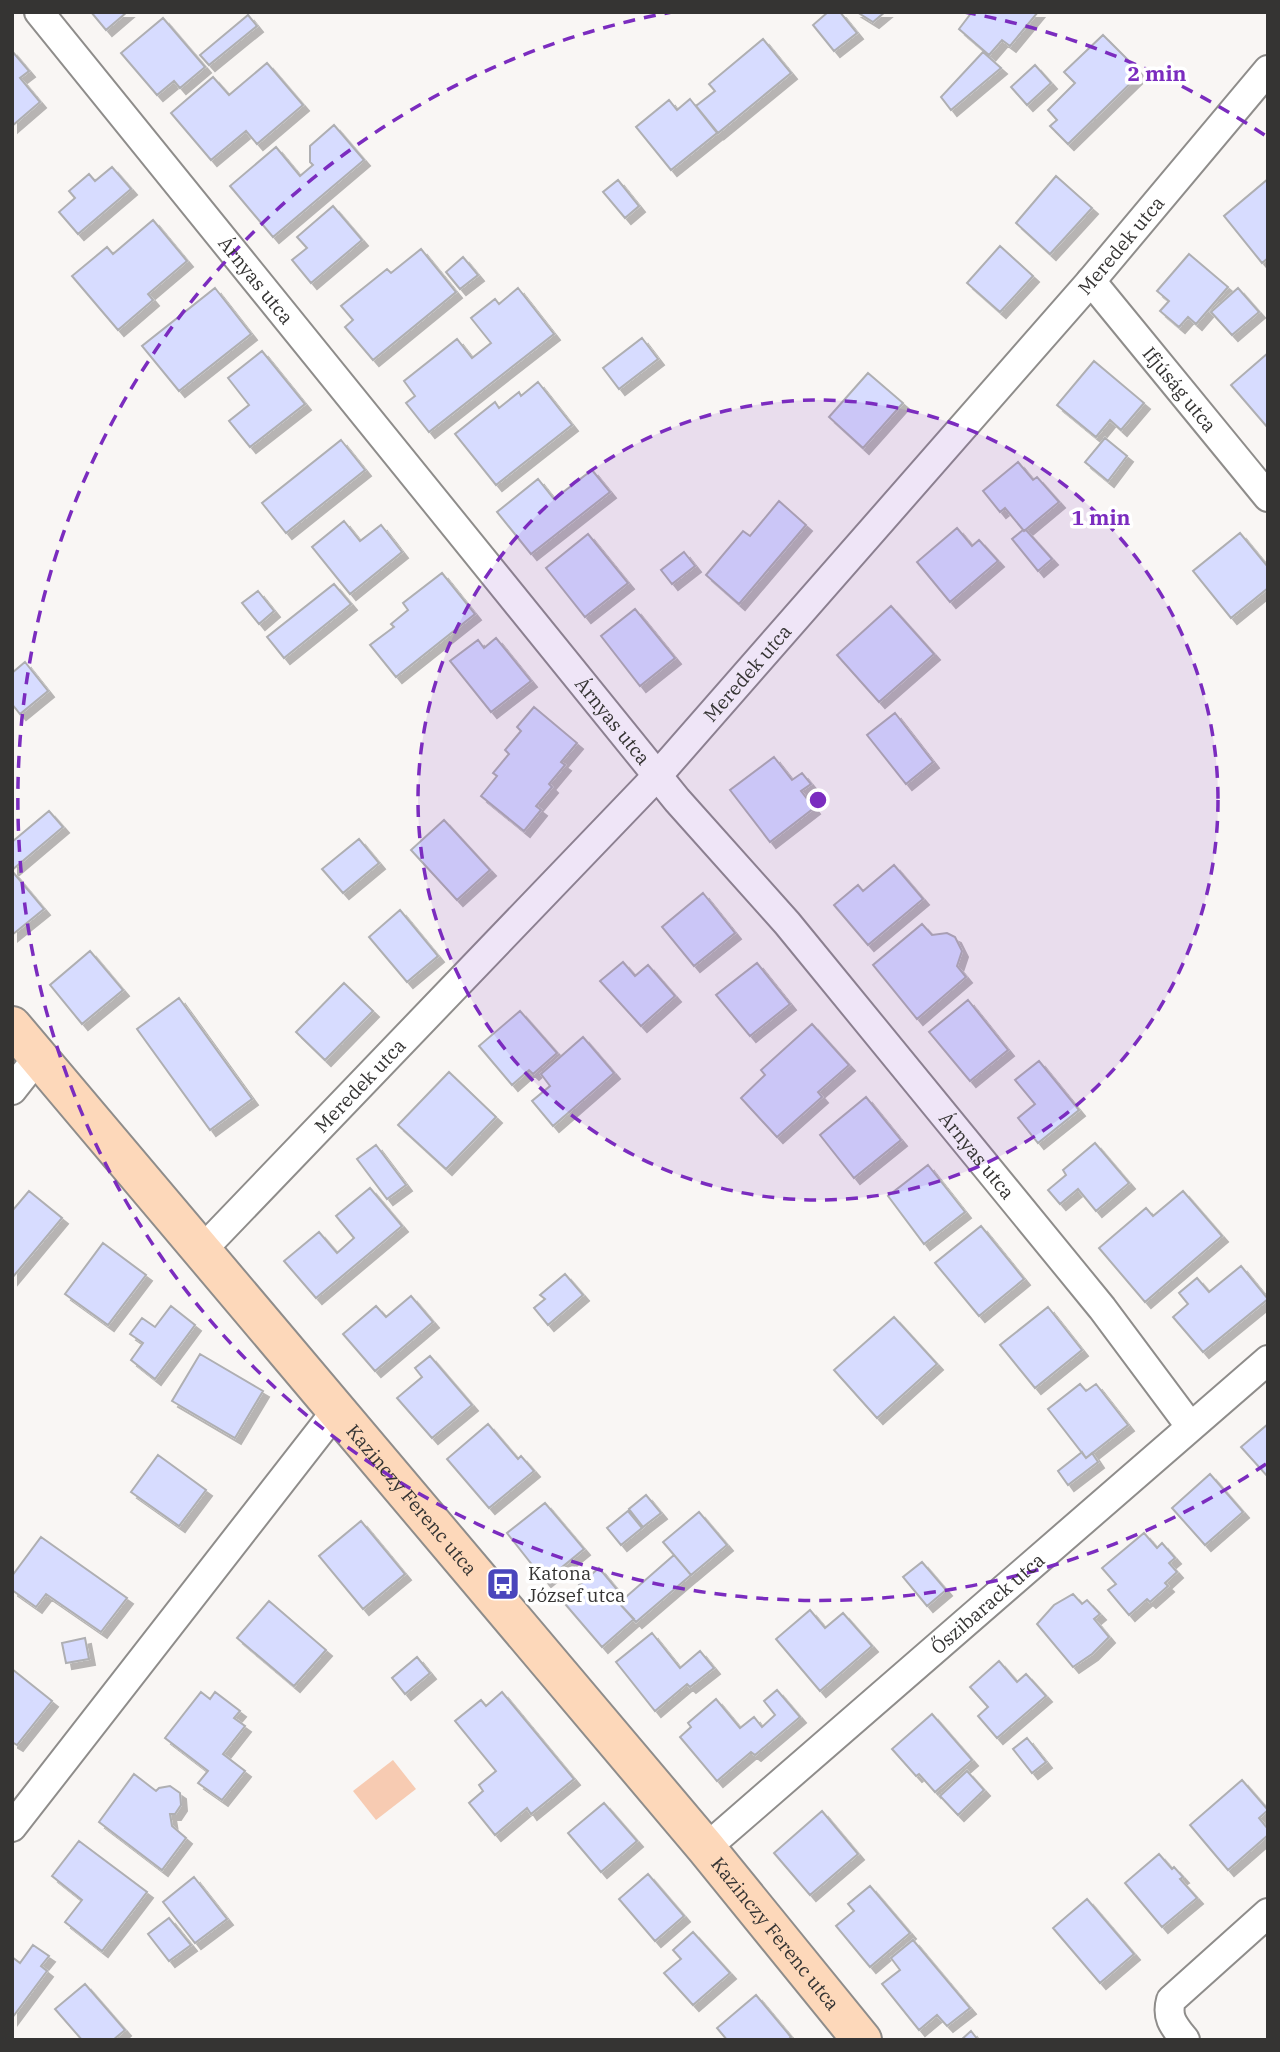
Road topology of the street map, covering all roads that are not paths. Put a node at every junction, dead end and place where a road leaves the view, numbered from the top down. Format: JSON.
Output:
{"nodes":[{"id":1,"x":39,"y":12,"type":"edge"},
{"id":2,"x":1268,"y":69,"type":"edge"},
{"id":3,"x":1091,"y":281,"type":"junction"},
{"id":4,"x":1268,"y":497,"type":"edge"},
{"id":5,"x":657,"y":775,"type":"junction"},
{"id":6,"x":12,"y":1026,"type":"edge"},
{"id":7,"x":38,"y":1057,"type":"junction"},
{"id":8,"x":12,"y":1090,"type":"edge"},
{"id":9,"x":202,"y":1250,"type":"junction"},
{"id":10,"x":1268,"y":1360,"type":"edge"},
{"id":11,"x":336,"y":1411,"type":"junction"},
{"id":12,"x":1190,"y":1426,"type":"junction"},
{"id":13,"x":12,"y":1827,"type":"edge"},
{"id":14,"x":706,"y":1848,"type":"junction"},
{"id":15,"x":1268,"y":1913,"type":"edge"},
{"id":16,"x":862,"y":2040,"type":"edge"},
{"id":17,"x":1185,"y":2040,"type":"edge"}],
"edges":[{"from":1,"to":5,"type":"street","name":"Árnyas utca"},
{"from":2,"to":3,"type":"street","name":"Meredek utca"},
{"from":3,"to":4,"type":"street","name":"Ifjúság utca"},
{"from":3,"to":5,"type":"street","name":"Meredek utca"},
{"from":5,"to":9,"type":"street","name":"Meredek utca"},
{"from":5,"to":12,"type":"street","name":"Árnyas utca"},
{"from":6,"to":7,"type":"street","name":"Kazinczy Ferenc utca"},
{"from":7,"to":8,"type":"street"},
{"from":7,"to":9,"type":"street","name":"Kazinczy Ferenc utca"},
{"from":9,"to":11,"type":"street","name":"Kazinczy Ferenc utca"},
{"from":10,"to":12,"type":"street","name":"Őszibarack utca"},
{"from":11,"to":13,"type":"street"},
{"from":11,"to":14,"type":"street","name":"Kazinczy Ferenc utca"},
{"from":12,"to":14,"type":"street","name":"Őszibarack utca"},
{"from":14,"to":16,"type":"street","name":"Kazinczy Ferenc utca"},
{"from":15,"to":17,"type":"street"}]}
